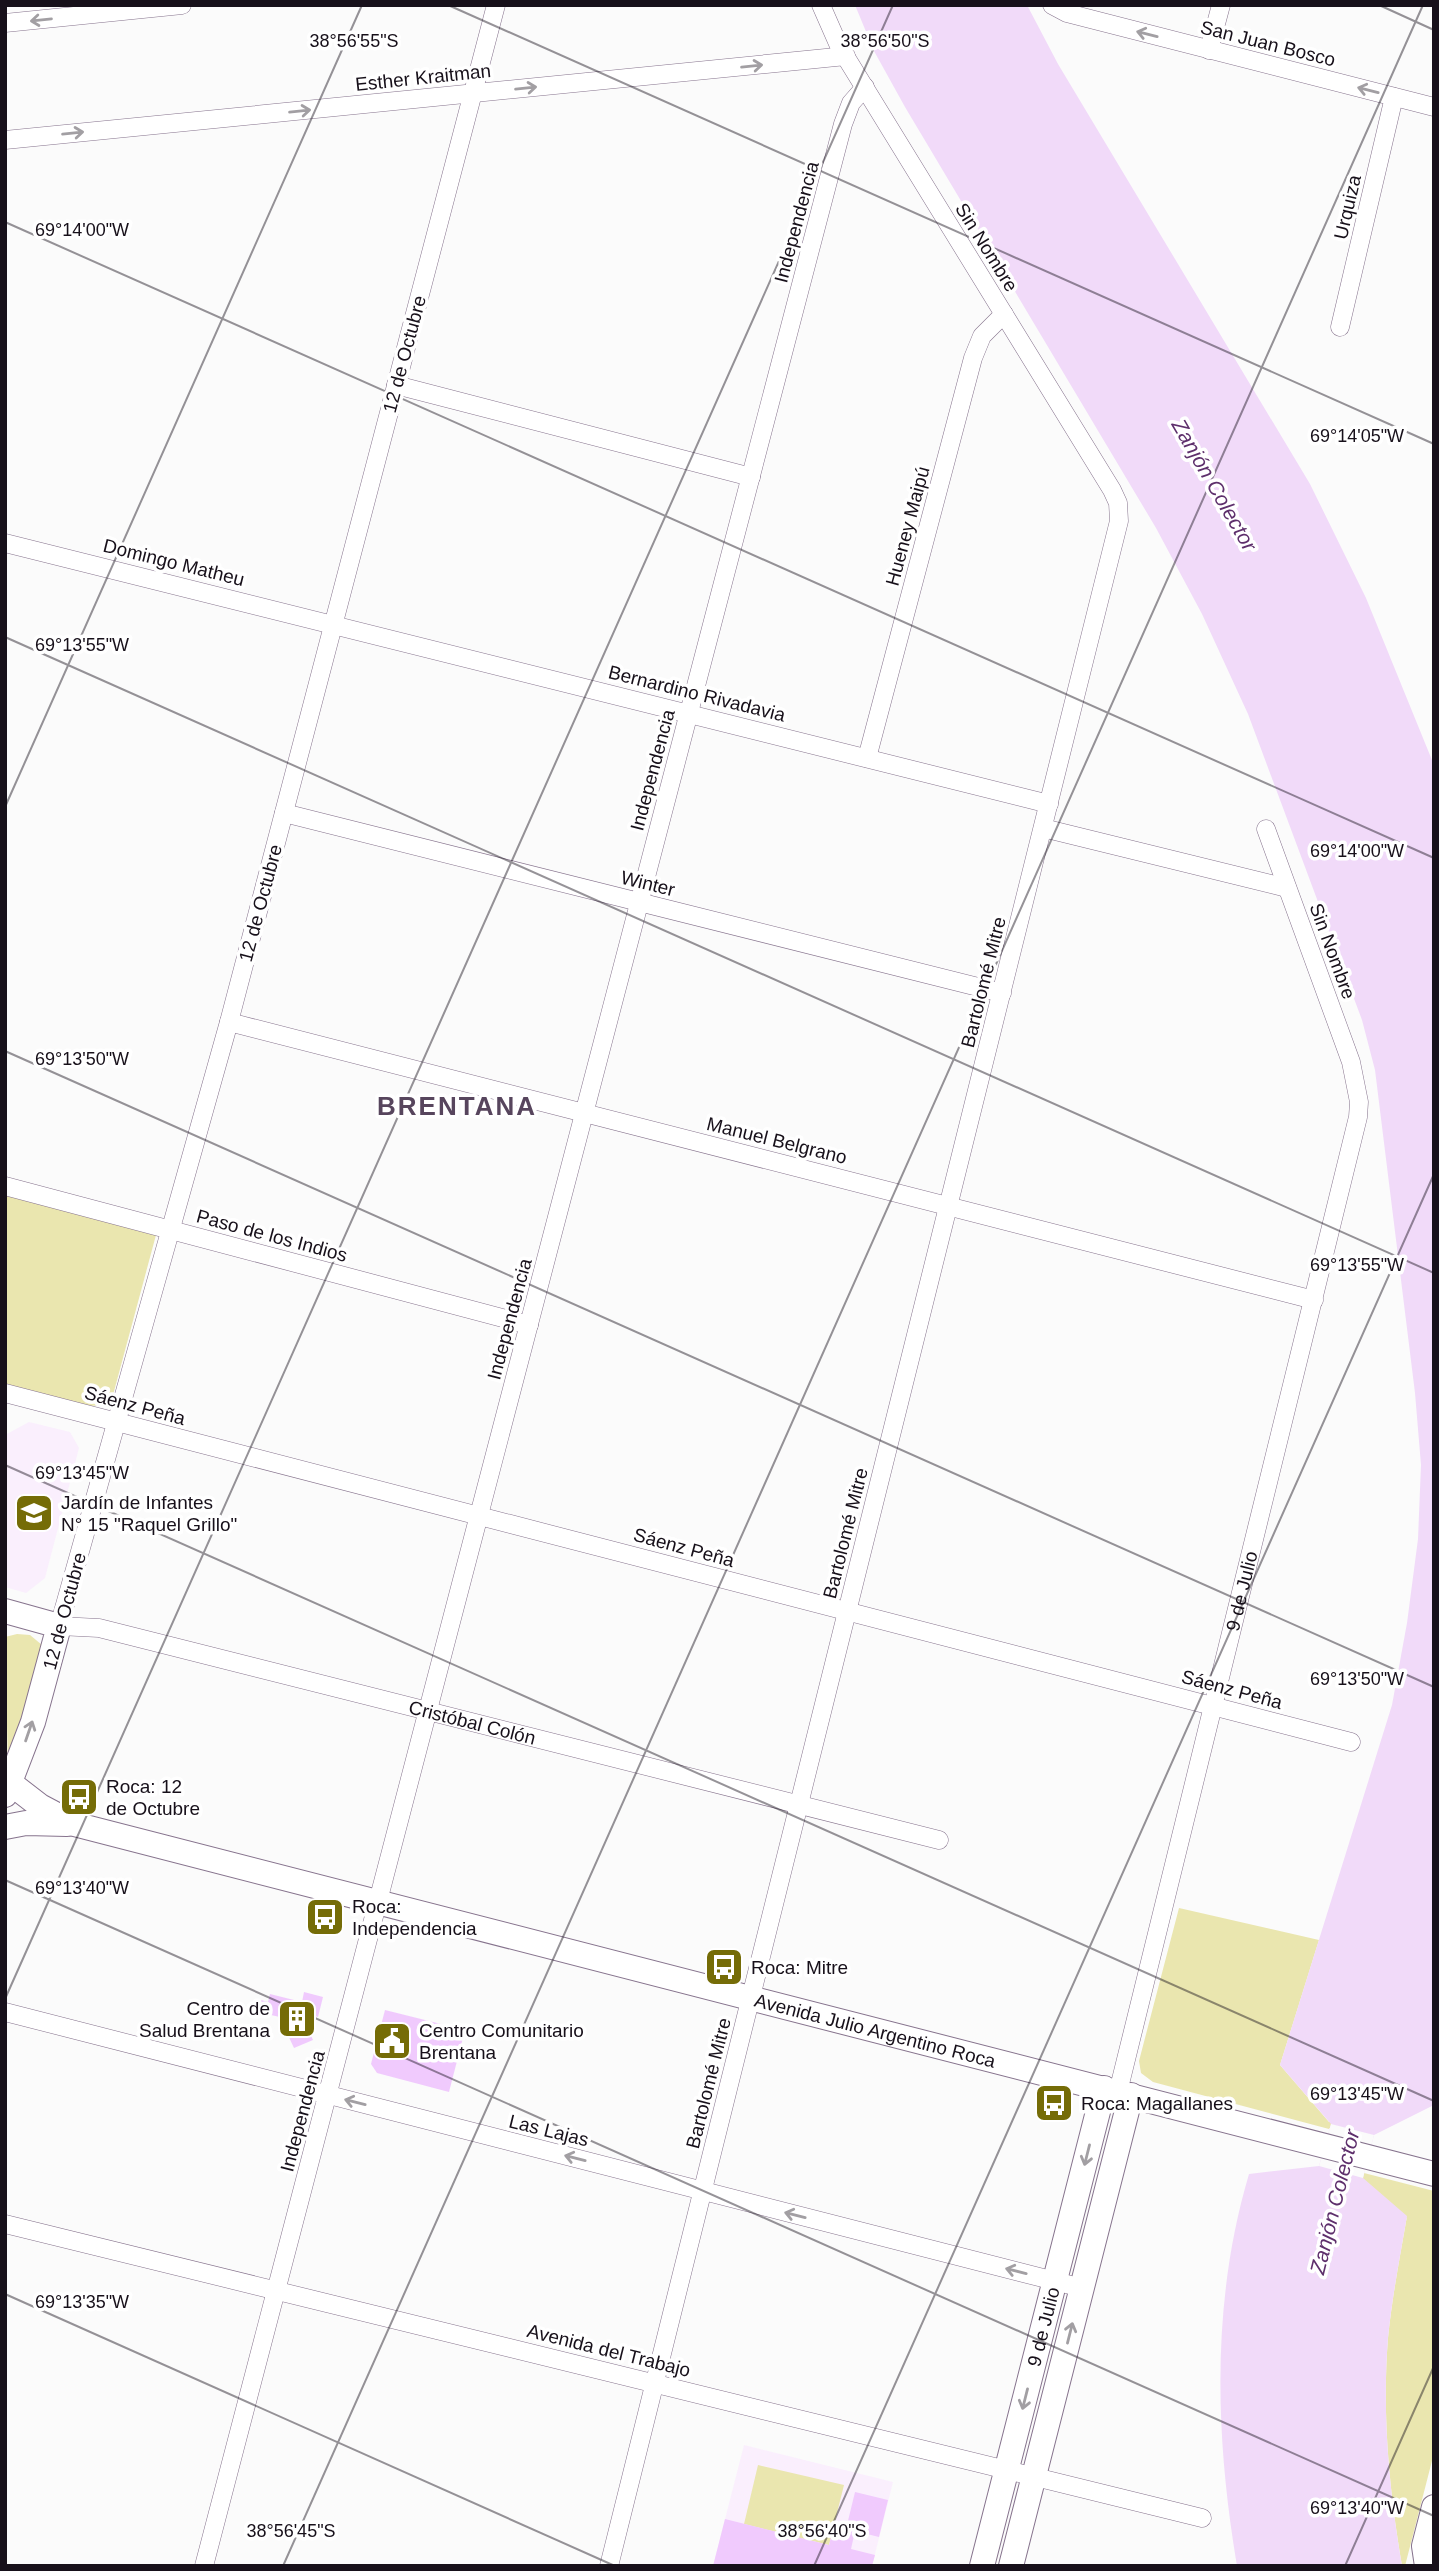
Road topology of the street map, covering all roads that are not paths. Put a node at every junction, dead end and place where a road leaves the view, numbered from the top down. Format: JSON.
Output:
{"nodes":[{"id":1,"x":182,"y":5,"type":"edge"},
{"id":2,"x":496,"y":5,"type":"edge"},
{"id":3,"x":821,"y":5,"type":"edge"},
{"id":4,"x":1052,"y":5,"type":"edge"},
{"id":5,"x":1221,"y":5,"type":"edge"},
{"id":6,"x":5,"y":23,"type":"edge"},
{"id":7,"x":1209,"y":50,"type":"junction"},
{"id":8,"x":846,"y":56,"type":"junction"},
{"id":9,"x":865,"y":88,"type":"junction"},
{"id":10,"x":473,"y":93,"type":"junction"},
{"id":11,"x":1394,"y":97,"type":"junction"},
{"id":12,"x":1434,"y":107,"type":"edge"},
{"id":13,"x":5,"y":140,"type":"edge"},
{"id":14,"x":1004,"y":314,"type":"junction"},
{"id":15,"x":1340,"y":327,"type":"dead end"},
{"id":16,"x":396,"y":385,"type":"junction"},
{"id":17,"x":751,"y":477,"type":"junction"},
{"id":18,"x":1119,"y":509,"type":"joint"},
{"id":19,"x":5,"y":543,"type":"edge"},
{"id":20,"x":334,"y":623,"type":"junction"},
{"id":21,"x":689,"y":713,"type":"junction"},
{"id":22,"x":867,"y":758,"type":"junction"},
{"id":23,"x":1049,"y":803,"type":"junction"},
{"id":24,"x":284,"y":813,"type":"junction"},
{"id":25,"x":1043,"y":828,"type":"junction"},
{"id":26,"x":1266,"y":829,"type":"dead end"},
{"id":27,"x":1287,"y":888,"type":"junction"},
{"id":28,"x":639,"y":902,"type":"junction"},
{"id":29,"x":1002,"y":993,"type":"junction"},
{"id":30,"x":229,"y":1022,"type":"junction"},
{"id":31,"x":1357,"y":1089,"type":"joint"},
{"id":32,"x":584,"y":1113,"type":"junction"},
{"id":33,"x":5,"y":1186,"type":"edge"},
{"id":34,"x":949,"y":1206,"type":"junction"},
{"id":35,"x":170,"y":1230,"type":"junction"},
{"id":36,"x":1314,"y":1300,"type":"junction"},
{"id":37,"x":529,"y":1325,"type":"junction"},
{"id":38,"x":5,"y":1393,"type":"edge"},
{"id":39,"x":117,"y":1422,"type":"junction"},
{"id":40,"x":479,"y":1516,"type":"junction"},
{"id":41,"x":5,"y":1611,"type":"edge"},
{"id":42,"x":847,"y":1611,"type":"junction"},
{"id":43,"x":60,"y":1626,"type":"junction"},
{"id":44,"x":1214,"y":1706,"type":"junction"},
{"id":45,"x":428,"y":1710,"type":"junction"},
{"id":46,"x":1351,"y":1742,"type":"dead end"},
{"id":47,"x":7,"y":1785,"type":"edge"},
{"id":48,"x":799,"y":1804,"type":"junction"},
{"id":49,"x":74,"y":1824,"type":"junction"},
{"id":50,"x":5,"y":1827,"type":"edge"},
{"id":51,"x":939,"y":1840,"type":"dead end"},
{"id":52,"x":378,"y":1902,"type":"junction"},
{"id":53,"x":751,"y":1998,"type":"junction"},
{"id":54,"x":5,"y":2012,"type":"edge"},
{"id":55,"x":1118,"y":2092,"type":"junction"},
{"id":56,"x":327,"y":2095,"type":"junction"},
{"id":57,"x":1434,"y":2174,"type":"edge"},
{"id":58,"x":703,"y":2191,"type":"junction"},
{"id":59,"x":5,"y":2224,"type":"edge"},
{"id":60,"x":1055,"y":2281,"type":"junction"},
{"id":61,"x":1082,"y":2288,"type":"junction"},
{"id":62,"x":276,"y":2290,"type":"junction"},
{"id":63,"x":654,"y":2383,"type":"junction"},
{"id":64,"x":1007,"y":2470,"type":"junction"},
{"id":65,"x":1034,"y":2476,"type":"junction"},
{"id":66,"x":1434,"y":2507,"type":"edge"},
{"id":67,"x":1202,"y":2518,"type":"dead end"},
{"id":68,"x":204,"y":2566,"type":"edge"},
{"id":69,"x":609,"y":2566,"type":"edge"},
{"id":70,"x":982,"y":2566,"type":"edge"},
{"id":71,"x":1011,"y":2566,"type":"edge"},
{"id":72,"x":1427,"y":2566,"type":"edge"}],
"edges":[{"from":1,"to":6,"type":"street","one_way":true},
{"from":2,"to":10,"type":"street","name":"12 de Octubre"},
{"from":3,"to":8,"type":"street","name":"Sin Nombre"},
{"from":7,"to":4,"type":"street","name":"San Juan Bosco","one_way":true},
{"from":5,"to":7,"type":"street"},
{"from":11,"to":7,"type":"street","name":"San Juan Bosco","one_way":true},
{"from":8,"to":9,"type":"street","name":"Sin Nombre"},
{"from":10,"to":8,"type":"street","name":"Esther Kraitman","one_way":true},
{"from":9,"to":14,"type":"street","name":"Sin Nombre"},
{"from":9,"to":17,"type":"street","name":"Independencia"},
{"from":13,"to":10,"type":"street","name":"Esther Kraitman","one_way":true},
{"from":10,"to":16,"type":"street","name":"12 de Octubre"},
{"from":11,"to":12,"type":"street","name":"San Juan Bosco"},
{"from":11,"to":15,"type":"street","name":"Urquiza"},
{"from":14,"to":18,"type":"street","name":"Sin Nombre"},
{"from":14,"to":22,"type":"street","name":"Hueney Maipú"},
{"from":16,"to":17,"type":"street"},
{"from":16,"to":20,"type":"street","name":"12 de Octubre"},
{"from":17,"to":21,"type":"street","name":"Independencia"},
{"from":18,"to":23,"type":"street","name":"Bartolomé Mitre"},
{"from":19,"to":20,"type":"street","name":"Domingo Matheu"},
{"from":20,"to":21,"type":"street","name":"Bernardino Rivadavia"},
{"from":20,"to":24,"type":"street","name":"12 de Octubre"},
{"from":21,"to":22,"type":"street","name":"Bernardino Rivadavia"},
{"from":21,"to":28,"type":"street","name":"Independencia"},
{"from":22,"to":23,"type":"street","name":"Bernardino Rivadavia"},
{"from":23,"to":25,"type":"street","name":"Bartolomé Mitre"},
{"from":24,"to":28,"type":"street","name":"Winter"},
{"from":24,"to":30,"type":"street","name":"12 de Octubre"},
{"from":25,"to":27,"type":"street"},
{"from":25,"to":29,"type":"street","name":"Bartolomé Mitre"},
{"from":26,"to":27,"type":"street","name":"Sin Nombre"},
{"from":27,"to":31,"type":"street","name":"Sin Nombre"},
{"from":28,"to":29,"type":"street","name":"Winter"},
{"from":28,"to":32,"type":"street","name":"Independencia"},
{"from":29,"to":34,"type":"street","name":"Bartolomé Mitre"},
{"from":30,"to":32,"type":"street","name":"Manuel Belgrano"},
{"from":30,"to":35,"type":"street","name":"12 de Octubre"},
{"from":31,"to":36,"type":"street","name":"9 de Julio"},
{"from":32,"to":34,"type":"street","name":"Manuel Belgrano"},
{"from":32,"to":37,"type":"street","name":"Independencia"},
{"from":33,"to":35,"type":"street","name":"Paso de los Indios"},
{"from":34,"to":36,"type":"street","name":"Manuel Belgrano"},
{"from":34,"to":42,"type":"street","name":"Bartolomé Mitre"},
{"from":35,"to":37,"type":"street","name":"Paso de los Indios"},
{"from":35,"to":39,"type":"street","name":"12 de Octubre"},
{"from":36,"to":44,"type":"street","name":"9 de Julio"},
{"from":37,"to":40,"type":"street","name":"Independencia"},
{"from":38,"to":39,"type":"street","name":"Sáenz Peña"},
{"from":39,"to":40,"type":"street","name":"Sáenz Peña"},
{"from":39,"to":43,"type":"street","name":"12 de Octubre"},
{"from":40,"to":42,"type":"street","name":"Sáenz Peña"},
{"from":40,"to":45,"type":"street","name":"Independencia"},
{"from":41,"to":43,"type":"main road","name":"Cristóbal Colón"},
{"from":42,"to":44,"type":"street","name":"Sáenz Peña"},
{"from":42,"to":48,"type":"street","name":"Bartolomé Mitre"},
{"from":43,"to":45,"type":"street","name":"Cristóbal Colón"},
{"from":47,"to":43,"type":"main road","name":"12 de Octubre","one_way":true},
{"from":44,"to":46,"type":"street","name":"Sáenz Peña"},
{"from":44,"to":55,"type":"street","name":"9 de Julio"},
{"from":45,"to":48,"type":"street","name":"Cristóbal Colón"},
{"from":45,"to":52,"type":"street","name":"Independencia"},
{"from":47,"to":49,"type":"main road","name":"Avenida Julio Argentino Roca"},
{"from":48,"to":51,"type":"street","name":"Cristóbal Colón"},
{"from":48,"to":53,"type":"street","name":"Bartolomé Mitre"},
{"from":49,"to":50,"type":"main road","name":"Avenida Julio Argentino Roca"},
{"from":49,"to":52,"type":"main road","name":"Avenida Julio Argentino Roca"},
{"from":52,"to":53,"type":"main road","name":"Avenida Julio Argentino Roca"},
{"from":52,"to":56,"type":"street","name":"Independencia"},
{"from":53,"to":55,"type":"main road","name":"Avenida Julio Argentino Roca"},
{"from":53,"to":58,"type":"street","name":"Bartolomé Mitre"},
{"from":54,"to":56,"type":"street","name":"Las Lajas"},
{"from":55,"to":57,"type":"main road","name":"Avenida Julio Argentino Roca"},
{"from":55,"to":60,"type":"main road","name":"9 de Julio","one_way":true},
{"from":55,"to":61,"type":"main road","name":"9 de Julio"},
{"from":58,"to":56,"type":"street","name":"Las Lajas","one_way":true},
{"from":56,"to":62,"type":"street","name":"Independencia"},
{"from":60,"to":58,"type":"street","name":"Las Lajas","one_way":true},
{"from":58,"to":63,"type":"street","name":"Bartolomé Mitre"},
{"from":59,"to":62,"type":"street","name":"Avenida del Trabajo"},
{"from":60,"to":61,"type":"street","name":"Las Lajas"},
{"from":60,"to":64,"type":"main road","name":"9 de Julio","one_way":true},
{"from":65,"to":61,"type":"main road","name":"9 de Julio","one_way":true},
{"from":62,"to":63,"type":"street","name":"Avenida del Trabajo"},
{"from":62,"to":68,"type":"street","name":"Independencia"},
{"from":63,"to":64,"type":"street","name":"Avenida del Trabajo"},
{"from":63,"to":69,"type":"street","name":"Bartolomé Mitre"},
{"from":64,"to":65,"type":"street","name":"Avenida del Trabajo"},
{"from":64,"to":70,"type":"main road","name":"9 de Julio"},
{"from":65,"to":67,"type":"street","name":"Avenida del Trabajo"},
{"from":65,"to":71,"type":"main road","name":"9 de Julio"},
{"from":66,"to":72,"type":"main road"}]}
